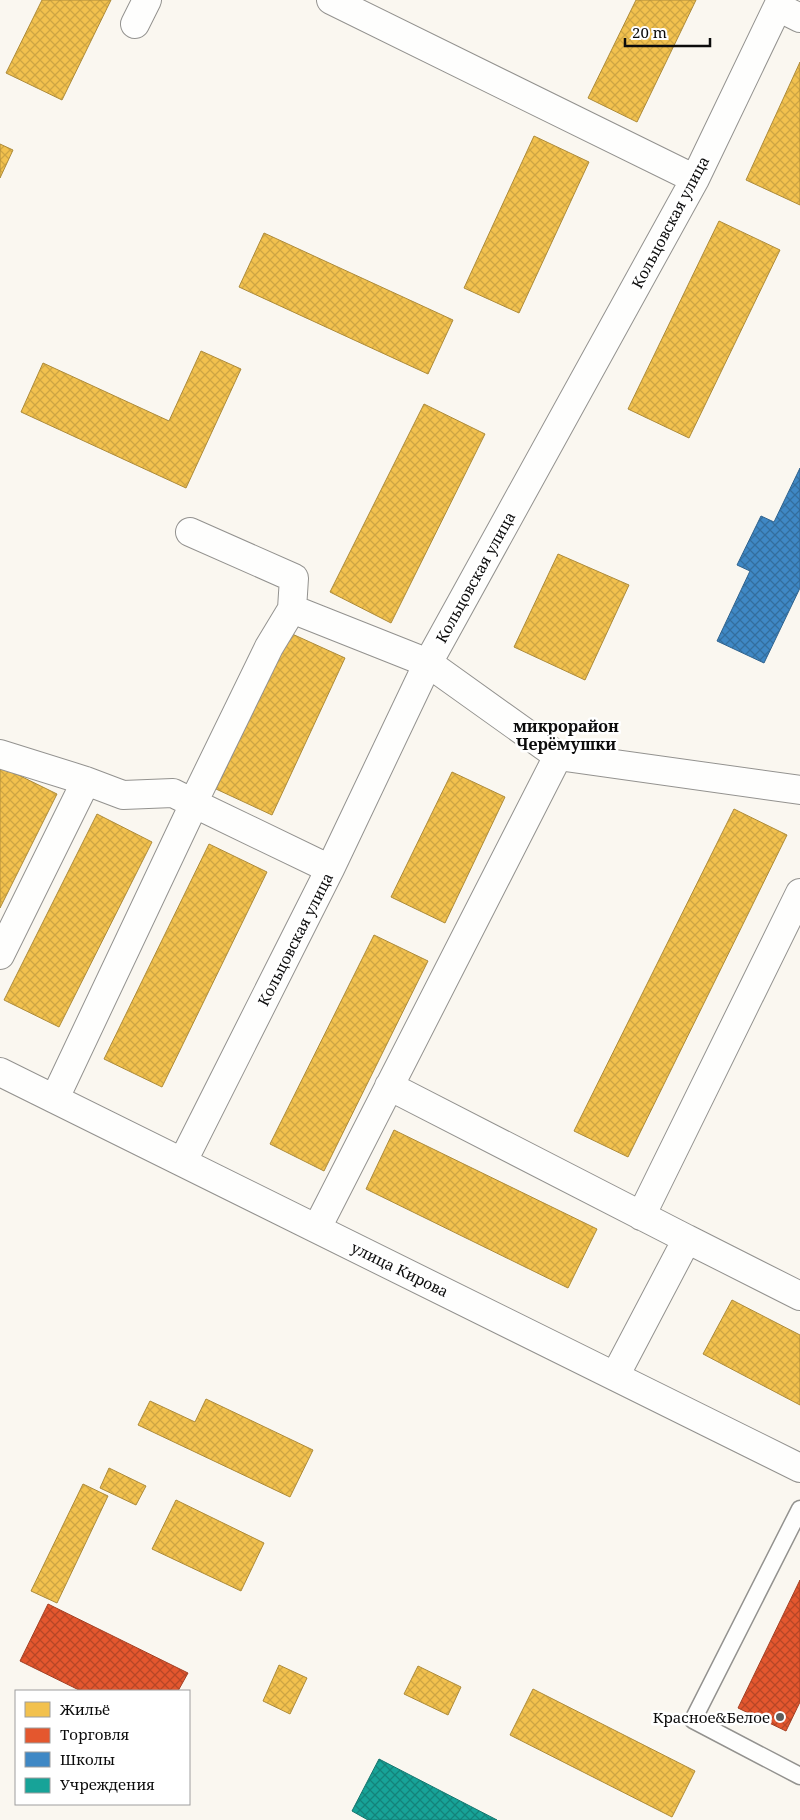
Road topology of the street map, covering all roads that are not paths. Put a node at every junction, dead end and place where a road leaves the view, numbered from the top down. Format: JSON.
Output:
{"nodes":[{"id":1,"x":330,"y":0,"type":"edge"},
{"id":2,"x":786,"y":8,"type":"edge"},
{"id":3,"x":695,"y":179,"type":"junction"},
{"id":4,"x":190,"y":532,"type":"dead end"},
{"id":5,"x":292,"y":609,"type":"junction"},
{"id":6,"x":428,"y":663,"type":"junction"},
{"id":7,"x":0,"y":754,"type":"edge"},
{"id":8,"x":558,"y":756,"type":"junction"},
{"id":9,"x":86,"y":781,"type":"junction"},
{"id":10,"x":800,"y":790,"type":"edge"},
{"id":11,"x":194,"y":803,"type":"junction"},
{"id":12,"x":330,"y":869,"type":"junction"},
{"id":13,"x":800,"y":893,"type":"edge"},
{"id":14,"x":0,"y":955,"type":"edge"},
{"id":15,"x":0,"y":1072,"type":"edge"},
{"id":16,"x":389,"y":1086,"type":"junction"},
{"id":17,"x":55,"y":1098,"type":"junction"},
{"id":18,"x":183,"y":1161,"type":"junction"},
{"id":19,"x":641,"y":1216,"type":"junction"},
{"id":20,"x":317,"y":1228,"type":"junction"},
{"id":21,"x":687,"y":1239,"type":"junction"},
{"id":22,"x":800,"y":1296,"type":"edge"},
{"id":23,"x":615,"y":1376,"type":"junction"},
{"id":24,"x":800,"y":1468,"type":"edge"},
{"id":25,"x":800,"y":1509,"type":"edge"},
{"id":26,"x":800,"y":1776,"type":"edge"}],
"edges":[{"from":1,"to":3,"type":"street"},
{"from":2,"to":3,"type":"street","name":"Кольцовская улица"},
{"from":3,"to":6,"type":"street","name":"Кольцовская улица"},
{"from":4,"to":5,"type":"street"},
{"from":5,"to":6,"type":"street"},
{"from":5,"to":11,"type":"street"},
{"from":6,"to":8,"type":"street"},
{"from":6,"to":12,"type":"street","name":"Кольцовская улица"},
{"from":7,"to":9,"type":"street"},
{"from":8,"to":10,"type":"street"},
{"from":8,"to":16,"type":"street"},
{"from":9,"to":11,"type":"street"},
{"from":9,"to":14,"type":"street"},
{"from":11,"to":12,"type":"street"},
{"from":11,"to":17,"type":"street"},
{"from":12,"to":18,"type":"street","name":"Кольцовская улица"},
{"from":13,"to":19,"type":"street"},
{"from":15,"to":17,"type":"street","name":"улица Кирова"},
{"from":16,"to":19,"type":"street"},
{"from":16,"to":20,"type":"street"},
{"from":17,"to":18,"type":"street","name":"улица Кирова"},
{"from":18,"to":20,"type":"street","name":"улица Кирова"},
{"from":19,"to":21,"type":"street"},
{"from":20,"to":23,"type":"street","name":"улица Кирова"},
{"from":21,"to":22,"type":"street"},
{"from":21,"to":23,"type":"street"},
{"from":23,"to":24,"type":"street","name":"улица Кирова"},
{"from":25,"to":26,"type":"lane"}]}
